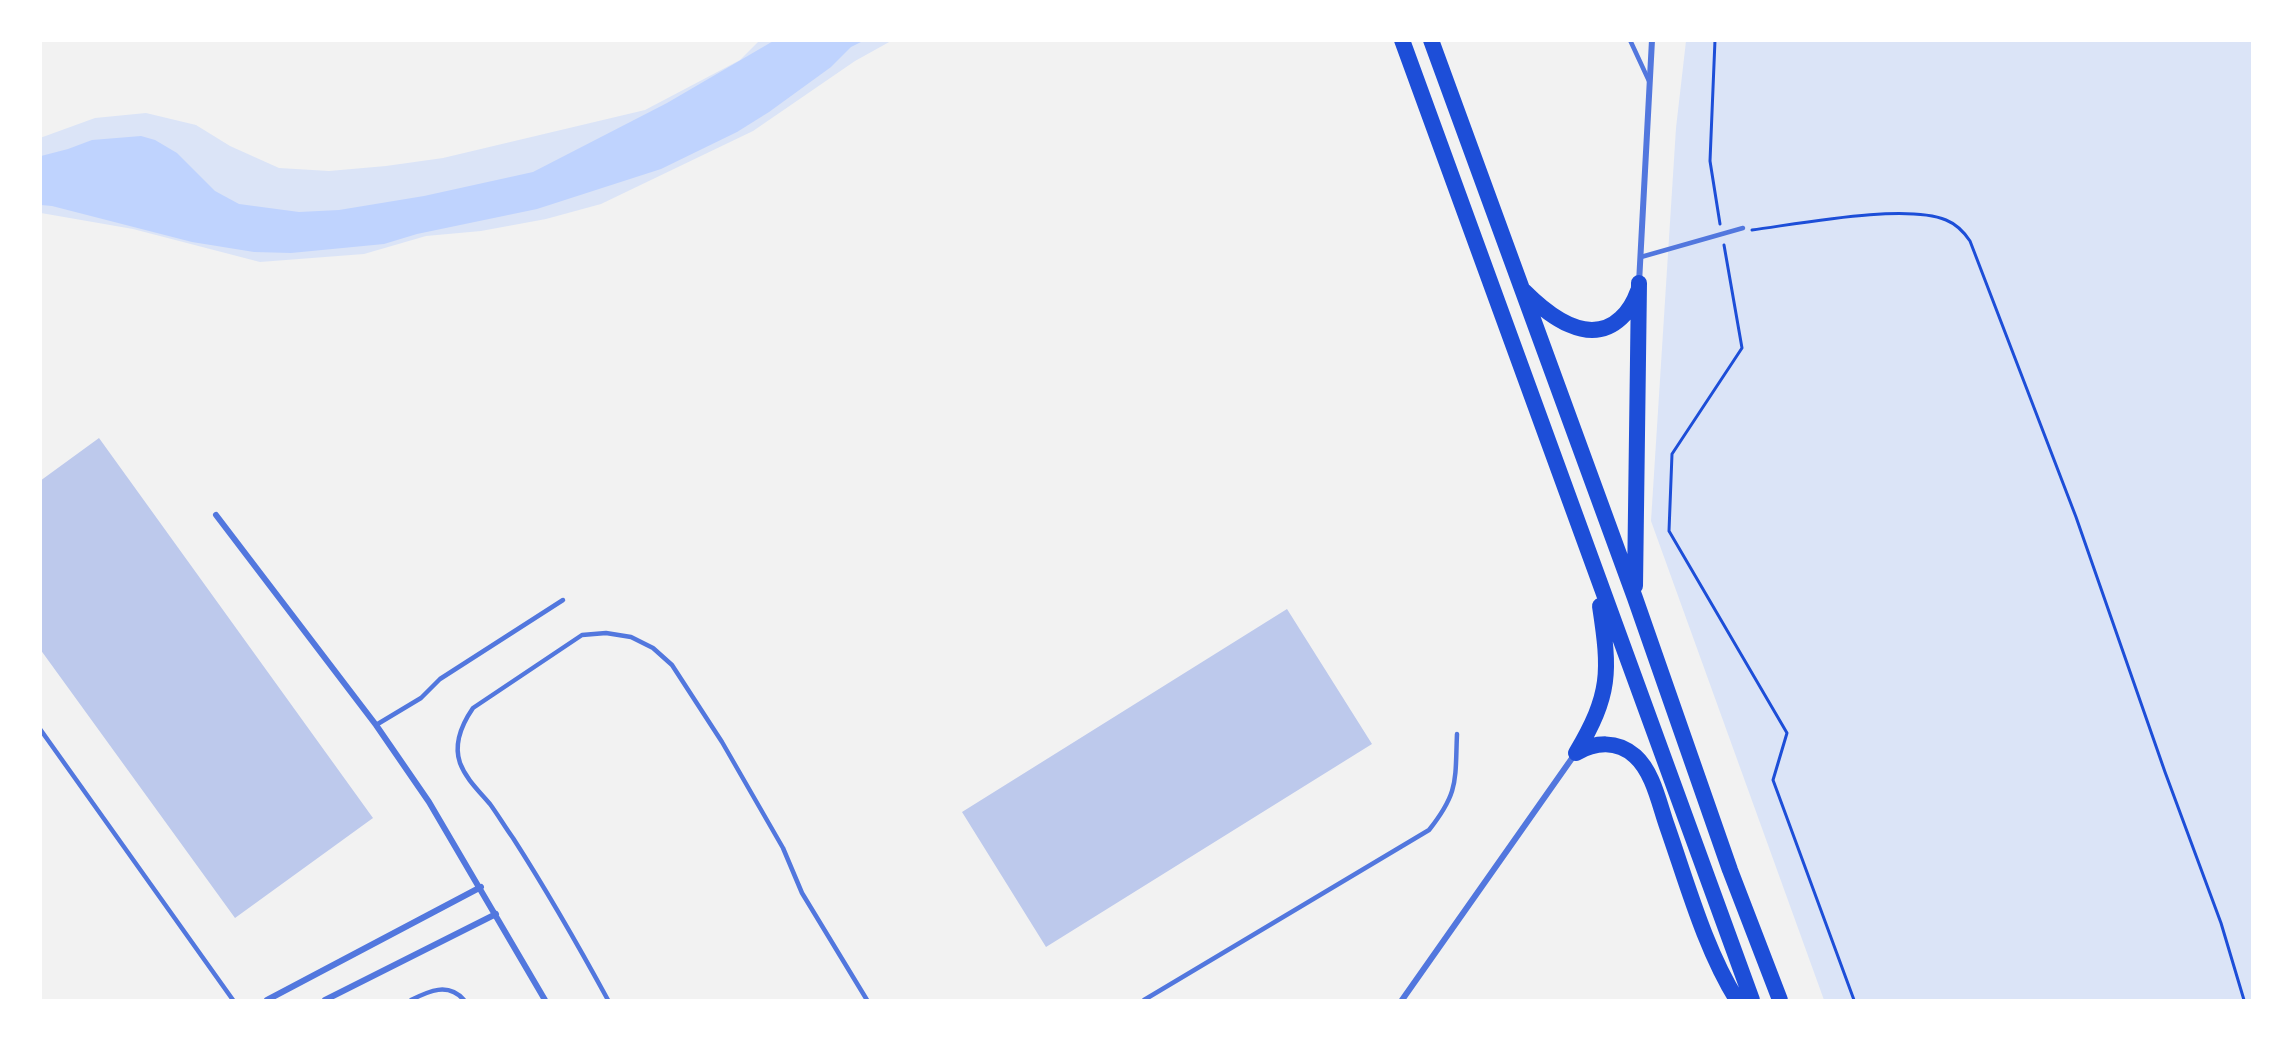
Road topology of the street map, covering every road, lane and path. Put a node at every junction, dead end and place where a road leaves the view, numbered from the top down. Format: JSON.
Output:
{"nodes":[{"id":1,"x":1402,"y":40,"type":"edge"},
{"id":2,"x":1431,"y":40,"type":"edge"},
{"id":3,"x":1630,"y":40,"type":"edge"},
{"id":4,"x":1652,"y":40,"type":"edge"},
{"id":5,"x":1714,"y":40,"type":"edge"},
{"id":6,"x":1649,"y":81,"type":"junction"},
{"id":7,"x":1743,"y":228,"type":"dead end"},
{"id":8,"x":1722,"y":234,"type":"junction"},
{"id":9,"x":1641,"y":257,"type":"junction"},
{"id":10,"x":1639,"y":284,"type":"junction"},
{"id":11,"x":1522,"y":288,"type":"junction"},
{"id":12,"x":216,"y":515,"type":"dead end"},
{"id":13,"x":1593,"y":567,"type":"junction"},
{"id":14,"x":1635,"y":598,"type":"junction"},
{"id":15,"x":563,"y":600,"type":"dead end"},
{"id":16,"x":376,"y":725,"type":"junction"},
{"id":17,"x":40,"y":729,"type":"edge"},
{"id":18,"x":1457,"y":734,"type":"dead end"},
{"id":19,"x":1576,"y":753,"type":"junction"},
{"id":20,"x":481,"y":887,"type":"junction"},
{"id":21,"x":496,"y":914,"type":"junction"},
{"id":22,"x":233,"y":1000,"type":"edge"},
{"id":23,"x":267,"y":1000,"type":"edge"},
{"id":24,"x":325,"y":1000,"type":"edge"},
{"id":25,"x":411,"y":1000,"type":"edge"},
{"id":26,"x":464,"y":1000,"type":"edge"},
{"id":27,"x":545,"y":1000,"type":"edge"},
{"id":28,"x":608,"y":1000,"type":"edge"},
{"id":29,"x":867,"y":1000,"type":"edge"},
{"id":30,"x":1144,"y":1000,"type":"edge"},
{"id":31,"x":1402,"y":1000,"type":"edge"},
{"id":32,"x":1737,"y":1000,"type":"edge"},
{"id":33,"x":1752,"y":1000,"type":"edge"},
{"id":34,"x":1780,"y":1000,"type":"edge"},
{"id":35,"x":1854,"y":1000,"type":"edge"},
{"id":36,"x":2244,"y":1000,"type":"edge"}],
"edges":[{"from":1,"to":13,"type":"highway"},
{"from":2,"to":11,"type":"highway"},
{"from":3,"to":6,"type":"lane"},
{"from":4,"to":6,"type":"street"},
{"from":5,"to":8,"type":"path"},
{"from":6,"to":9,"type":"street"},
{"from":7,"to":8,"type":"lane"},
{"from":8,"to":9,"type":"lane"},
{"from":8,"to":35,"type":"path"},
{"from":8,"to":36,"type":"path"},
{"from":9,"to":10,"type":"street"},
{"from":10,"to":11,"type":"highway"},
{"from":10,"to":14,"type":"highway"},
{"from":11,"to":14,"type":"highway"},
{"from":12,"to":16,"type":"street"},
{"from":13,"to":19,"type":"highway"},
{"from":13,"to":33,"type":"highway"},
{"from":14,"to":34,"type":"highway"},
{"from":15,"to":16,"type":"lane"},
{"from":16,"to":20,"type":"street"},
{"from":17,"to":22,"type":"lane"},
{"from":18,"to":30,"type":"lane"},
{"from":19,"to":31,"type":"street"},
{"from":19,"to":32,"type":"highway"},
{"from":20,"to":21,"type":"street"},
{"from":20,"to":23,"type":"street"},
{"from":21,"to":24,"type":"street"},
{"from":21,"to":27,"type":"street"},
{"from":25,"to":26,"type":"lane"},
{"from":28,"to":29,"type":"lane"}]}
